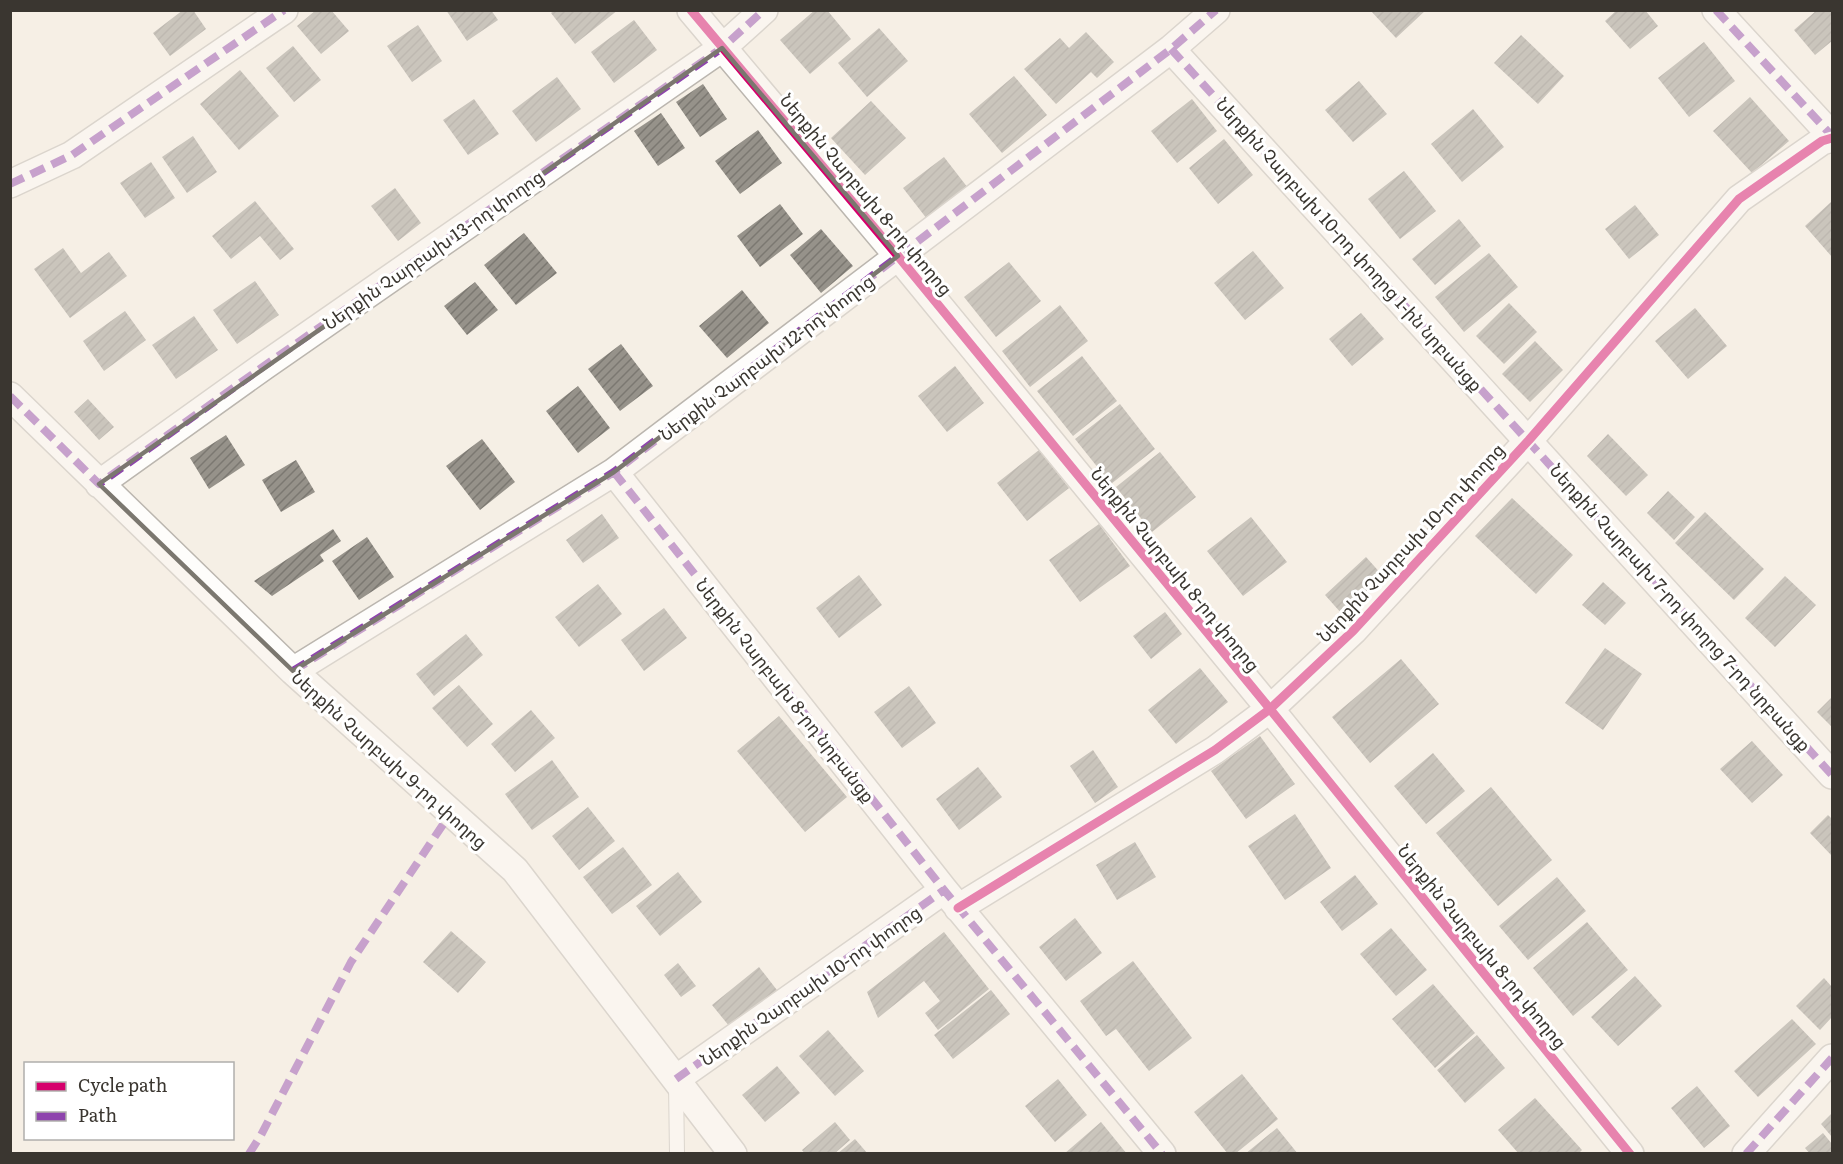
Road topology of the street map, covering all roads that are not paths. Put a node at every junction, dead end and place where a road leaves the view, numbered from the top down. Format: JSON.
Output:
{"nodes":[{"id":1,"x":284,"y":10,"type":"edge"},
{"id":2,"x":691,"y":10,"type":"edge"},
{"id":3,"x":764,"y":10,"type":"edge"},
{"id":4,"x":1216,"y":10,"type":"edge"},
{"id":5,"x":1716,"y":10,"type":"edge"},
{"id":6,"x":722,"y":48,"type":"junction"},
{"id":7,"x":1171,"y":48,"type":"junction"},
{"id":8,"x":1833,"y":137,"type":"edge"},
{"id":9,"x":10,"y":184,"type":"edge"},
{"id":10,"x":898,"y":256,"type":"junction"},
{"id":11,"x":10,"y":396,"type":"edge"},
{"id":12,"x":1529,"y":440,"type":"junction"},
{"id":13,"x":614,"y":472,"type":"junction"},
{"id":14,"x":99,"y":484,"type":"junction"},
{"id":15,"x":292,"y":671,"type":"junction"},
{"id":16,"x":1270,"y":709,"type":"junction"},
{"id":17,"x":1833,"y":775,"type":"edge"},
{"id":18,"x":951,"y":899,"type":"junction"},
{"id":19,"x":1833,"y":1058,"type":"edge"},
{"id":20,"x":676,"y":1079,"type":"junction"},
{"id":21,"x":677,"y":1154,"type":"edge"},
{"id":22,"x":733,"y":1154,"type":"edge"},
{"id":23,"x":1162,"y":1154,"type":"edge"},
{"id":24,"x":1630,"y":1154,"type":"edge"},
{"id":25,"x":1746,"y":1154,"type":"edge"}],
"edges":[{"from":1,"to":9,"type":"street"},
{"from":2,"to":6,"type":"street","name":"Ներքին Չարբախ 8-րդ փողոց"},
{"from":3,"to":6,"type":"street","name":"Ներքին Չարբախ 13-րդ փողոց"},
{"from":4,"to":7,"type":"street","name":"Ներքին Չարբախ 12-րդ փողոց"},
{"from":5,"to":8,"type":"street"},
{"from":6,"to":10,"type":"street","name":"Ներքին Չարբախ 8-րդ փողոց"},
{"from":6,"to":14,"type":"street","name":"Ներքին Չարբախ 13-րդ փողոց"},
{"from":7,"to":10,"type":"street","name":"Ներքին Չարբախ 12-րդ փողոց"},
{"from":7,"to":12,"type":"street","name":"Ներքին Չարբախ 10-րդ փողոց 1-ին նրբանցք"},
{"from":8,"to":12,"type":"street","name":"Ներքին Չարբախ 10-րդ փողոց"},
{"from":10,"to":13,"type":"street","name":"Ներքին Չարբախ 12-րդ փողոց"},
{"from":10,"to":16,"type":"street","name":"Ներքին Չարբախ 8-րդ փողոց"},
{"from":11,"to":14,"type":"street","name":"Ներքին Չարբախ 9-րդ փողոց"},
{"from":12,"to":16,"type":"street","name":"Ներքին Չարբախ 10-րդ փողոց"},
{"from":12,"to":17,"type":"street","name":"Ներքին Չարբախ 7-րդ փողոց 7-րդ նրբանցք"},
{"from":13,"to":15,"type":"street","name":"Ներքին Չարբախ 12-րդ փողոց"},
{"from":13,"to":18,"type":"street","name":"Ներքին Չարբախ 8-րդ նրբանցք"},
{"from":14,"to":15,"type":"street","name":"Ներքին Չարբախ 9-րդ փողոց"},
{"from":15,"to":20,"type":"street","name":"Ներքին Չարբախ 9-րդ փողոց"},
{"from":16,"to":18,"type":"street","name":"Ներքին Չարբախ 10-րդ փողոց"},
{"from":16,"to":24,"type":"street","name":"Ներքին Չարբախ 8-րդ փողոց"},
{"from":18,"to":20,"type":"street","name":"Ներքին Չարբախ 10-րդ փողոց"},
{"from":18,"to":23,"type":"street","name":"Ներքին Չարբախ 8-րդ նրբանցք"},
{"from":19,"to":25,"type":"street"},
{"from":20,"to":21,"type":"lane"},
{"from":20,"to":22,"type":"street","name":"Ներքին Չարբախ 9-րդ փողոց"}]}
